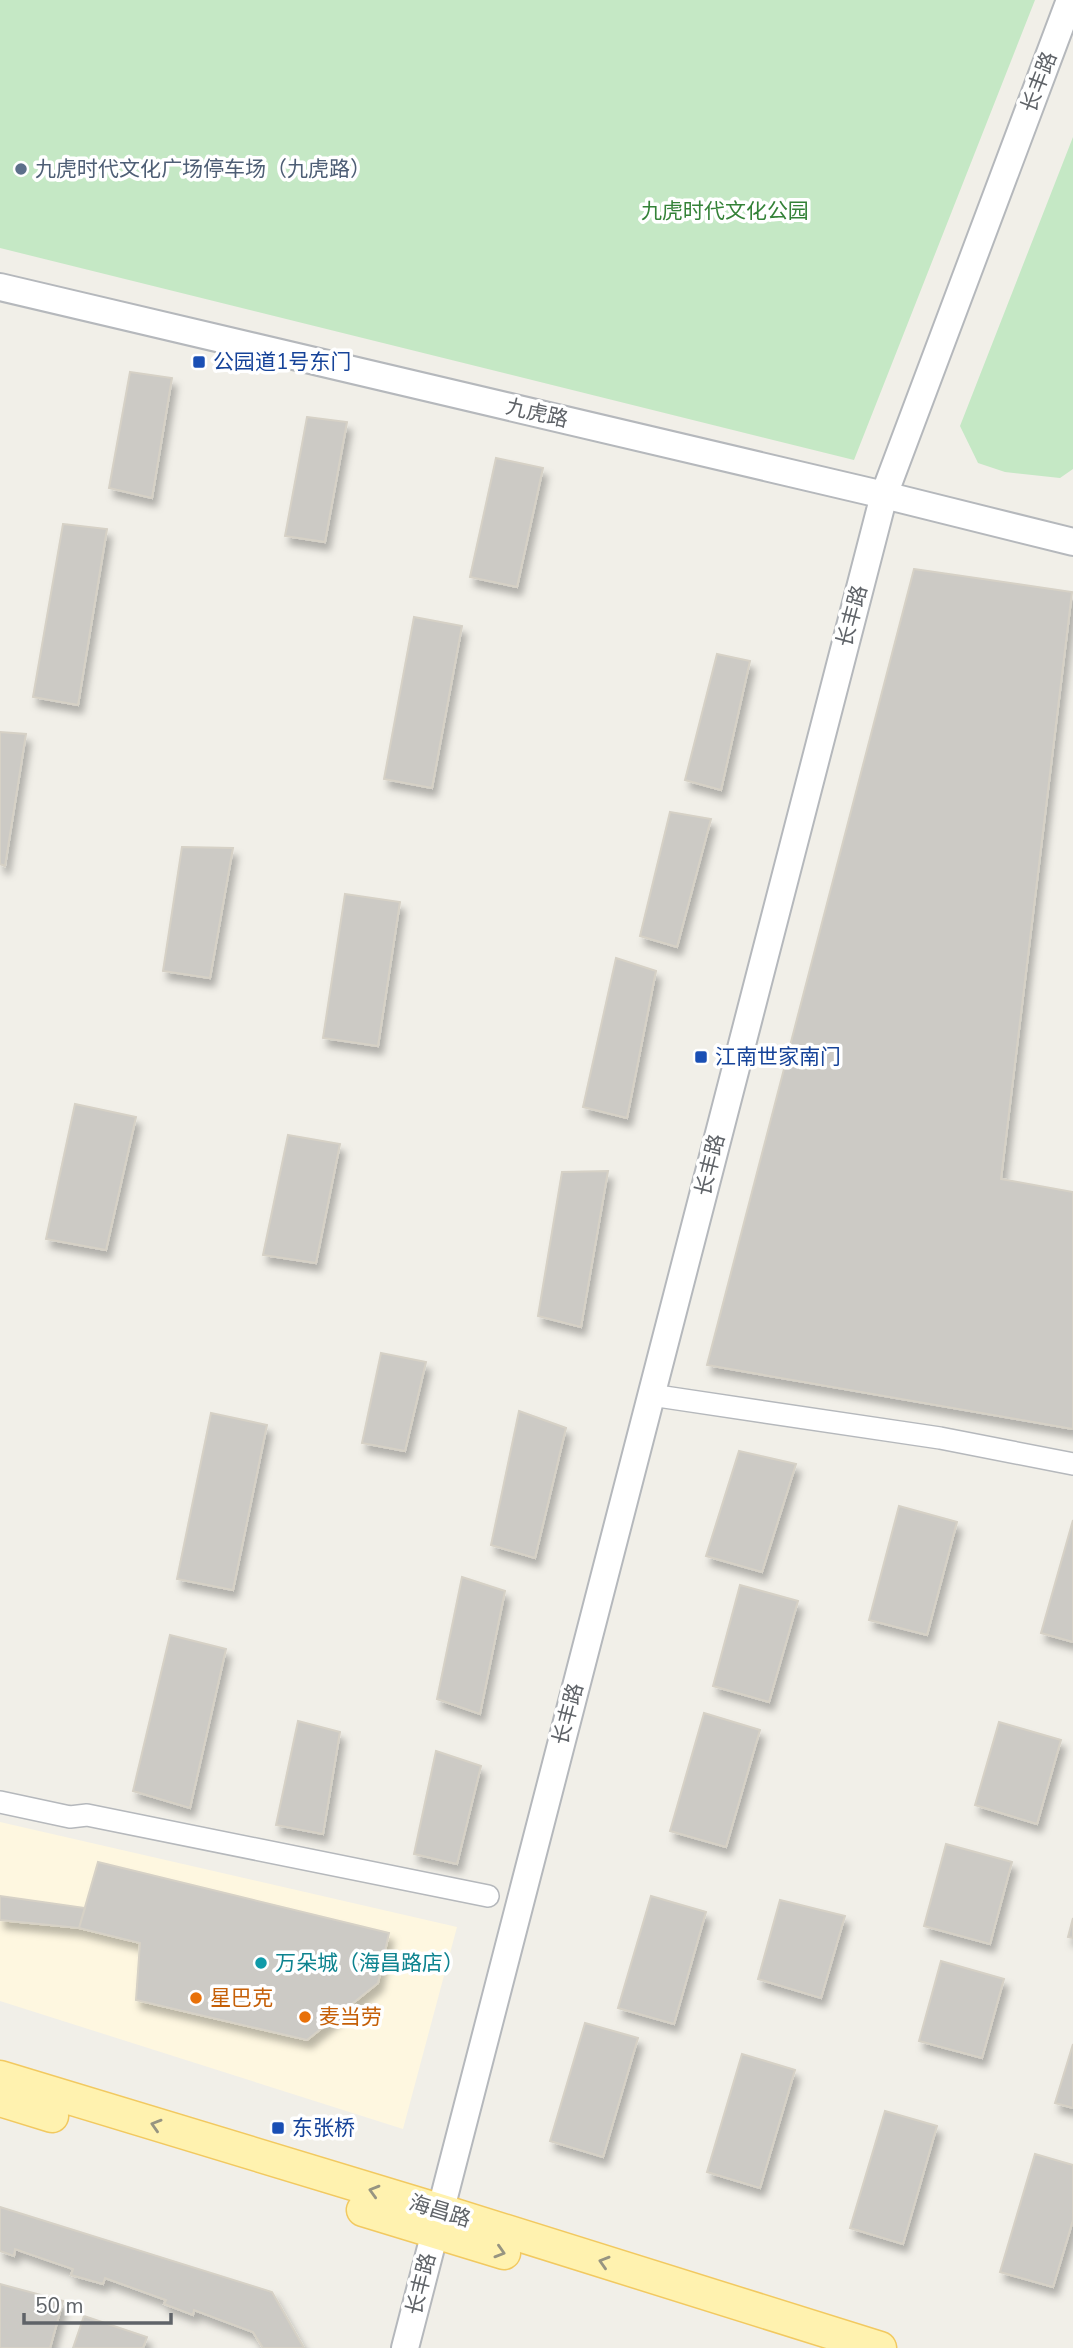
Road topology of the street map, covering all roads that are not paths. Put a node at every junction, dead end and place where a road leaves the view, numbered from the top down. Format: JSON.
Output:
{"nodes":[{"id":1,"x":1070,"y":0,"type":"edge"},
{"id":2,"x":0,"y":287,"type":"edge"},
{"id":3,"x":884,"y":495,"type":"junction"},
{"id":4,"x":1069,"y":541,"type":"edge"},
{"id":5,"x":650,"y":1395,"type":"junction"},
{"id":6,"x":1073,"y":1464,"type":"edge"},
{"id":7,"x":0,"y":1802,"type":"edge"},
{"id":8,"x":488,"y":1896,"type":"dead end"},
{"id":9,"x":0,"y":2077,"type":"edge"},
{"id":10,"x":0,"y":2100,"type":"edge"},
{"id":11,"x":437,"y":2221,"type":"junction"},
{"id":12,"x":405,"y":2348,"type":"edge"},
{"id":13,"x":813,"y":2348,"type":"edge"},
{"id":14,"x":880,"y":2348,"type":"edge"}],
"edges":[{"from":1,"to":3,"type":"street","name":"长丰路"},
{"from":2,"to":3,"type":"street","name":"九虎路"},
{"from":3,"to":4,"type":"street","name":"九虎路"},
{"from":3,"to":5,"type":"street","name":"长丰路"},
{"from":5,"to":6,"type":"street"},
{"from":5,"to":11,"type":"street","name":"长丰路"},
{"from":7,"to":8,"type":"street"},
{"from":11,"to":9,"type":"main road","name":"海昌路","one_way":true},
{"from":10,"to":11,"type":"main road","name":"海昌路"},
{"from":11,"to":12,"type":"street","name":"长丰路"},
{"from":11,"to":13,"type":"main road","name":"海昌路","one_way":true},
{"from":14,"to":11,"type":"main road","name":"海昌路","one_way":true}]}
